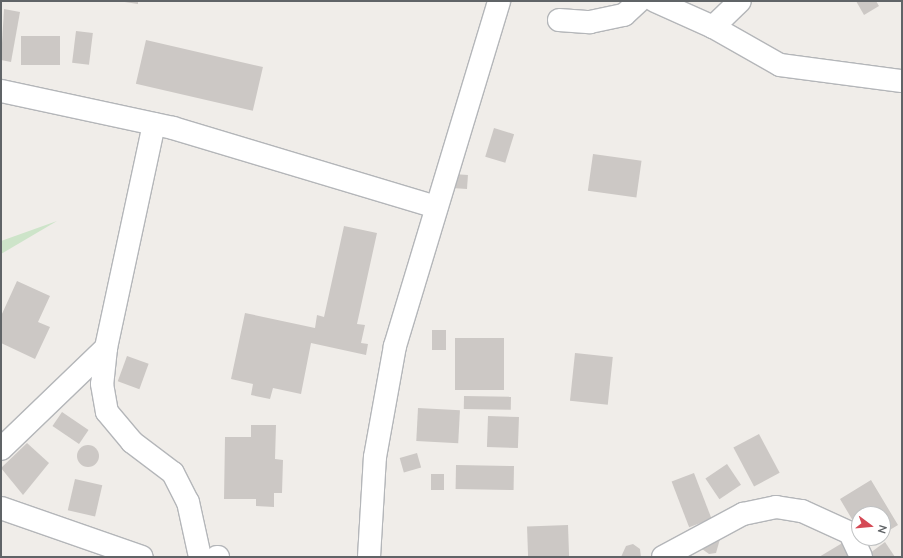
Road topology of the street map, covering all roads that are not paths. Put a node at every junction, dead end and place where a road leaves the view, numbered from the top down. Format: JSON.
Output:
{"nodes":[{"id":1,"x":499,"y":1,"type":"edge"},
{"id":2,"x":639,"y":1,"type":"edge"},
{"id":3,"x":655,"y":1,"type":"edge"},
{"id":4,"x":740,"y":1,"type":"edge"},
{"id":5,"x":559,"y":20,"type":"dead end"},
{"id":6,"x":712,"y":27,"type":"junction"},
{"id":7,"x":902,"y":81,"type":"edge"},
{"id":8,"x":1,"y":91,"type":"edge"},
{"id":9,"x":154,"y":124,"type":"junction"},
{"id":10,"x":436,"y":207,"type":"junction"},
{"id":11,"x":106,"y":348,"type":"junction"},
{"id":12,"x":1,"y":449,"type":"edge"},
{"id":13,"x":1,"y":508,"type":"edge"},
{"id":14,"x":142,"y":557,"type":"edge"},
{"id":15,"x":200,"y":557,"type":"edge"},
{"id":16,"x":369,"y":557,"type":"edge"},
{"id":17,"x":663,"y":557,"type":"edge"},
{"id":18,"x":861,"y":557,"type":"edge"}],
"edges":[{"from":1,"to":10,"type":"street"},
{"from":2,"to":5,"type":"street"},
{"from":3,"to":6,"type":"street"},
{"from":4,"to":6,"type":"street"},
{"from":6,"to":7,"type":"street"},
{"from":8,"to":9,"type":"street"},
{"from":9,"to":10,"type":"street"},
{"from":9,"to":11,"type":"street"},
{"from":10,"to":16,"type":"street"},
{"from":11,"to":12,"type":"street"},
{"from":11,"to":15,"type":"street"},
{"from":13,"to":14,"type":"street"},
{"from":17,"to":18,"type":"street"}]}
